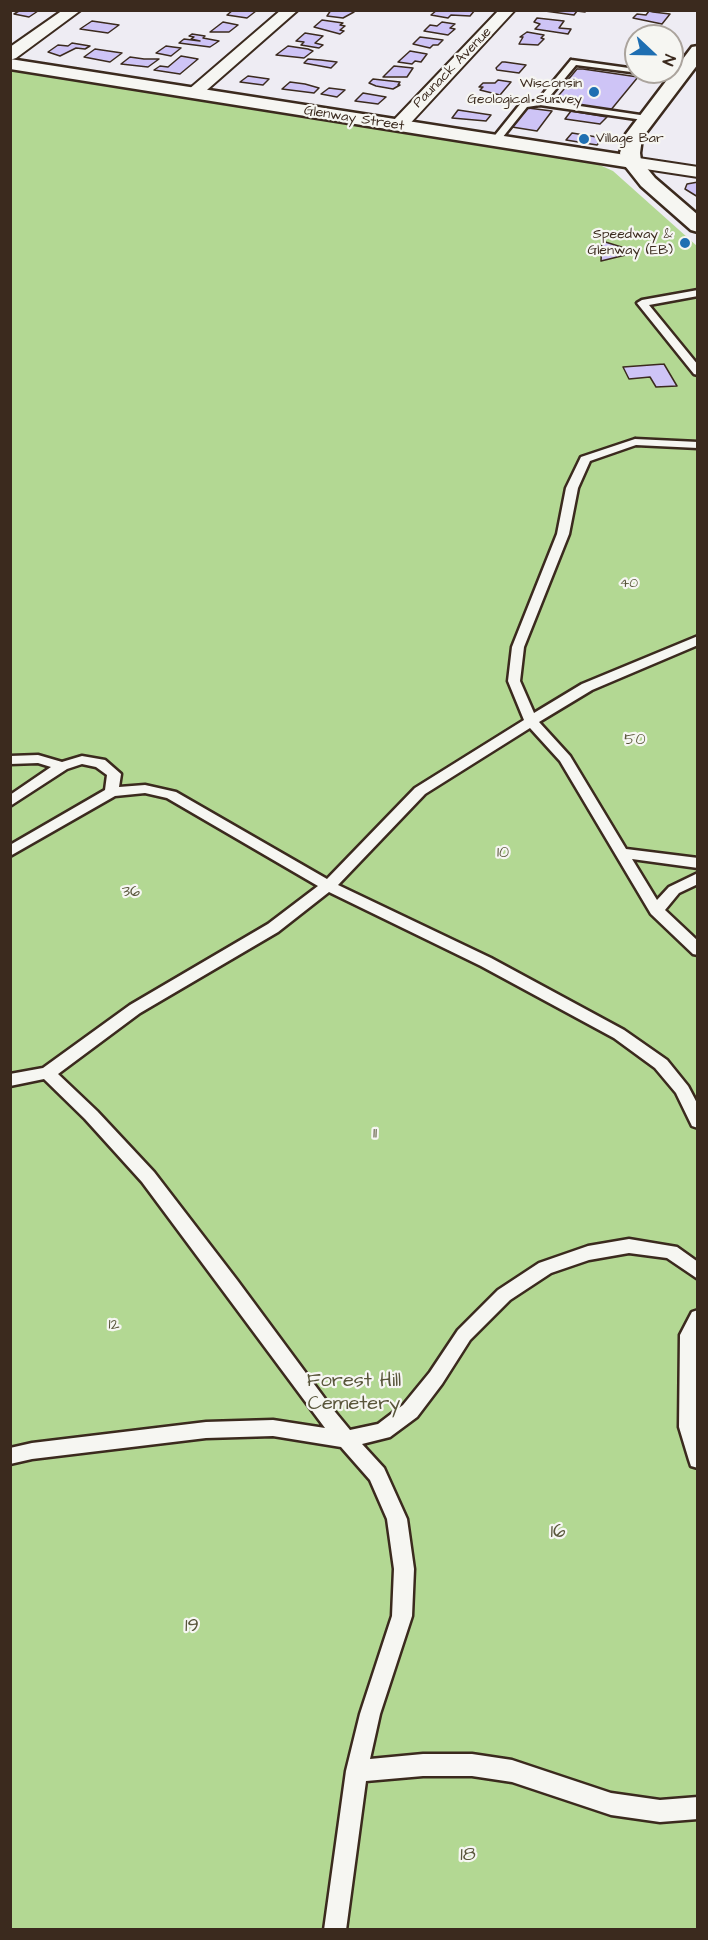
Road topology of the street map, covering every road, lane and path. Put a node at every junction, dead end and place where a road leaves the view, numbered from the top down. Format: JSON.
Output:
{"nodes":[{"id":1,"x":74,"y":10,"type":"edge"},
{"id":2,"x":291,"y":10,"type":"edge"},
{"id":3,"x":508,"y":10,"type":"edge"},
{"id":4,"x":698,"y":51,"type":"edge"},
{"id":5,"x":10,"y":56,"type":"edge"},
{"id":6,"x":10,"y":64,"type":"edge"},
{"id":7,"x":624,"y":69,"type":"edge"},
{"id":8,"x":684,"y":69,"type":"edge"},
{"id":9,"x":673,"y":84,"type":"edge"},
{"id":10,"x":194,"y":93,"type":"junction"},
{"id":11,"x":540,"y":103,"type":"junction"},
{"id":12,"x":647,"y":119,"type":"junction"},
{"id":13,"x":398,"y":126,"type":"junction"},
{"id":14,"x":495,"y":141,"type":"junction"},
{"id":15,"x":632,"y":162,"type":"junction"},
{"id":16,"x":698,"y":172,"type":"edge"},
{"id":17,"x":695,"y":221,"type":"edge"},
{"id":18,"x":698,"y":293,"type":"edge"},
{"id":19,"x":698,"y":372,"type":"edge"},
{"id":20,"x":698,"y":444,"type":"edge"},
{"id":21,"x":698,"y":640,"type":"edge"},
{"id":22,"x":531,"y":721,"type":"junction"},
{"id":23,"x":10,"y":760,"type":"edge"},
{"id":24,"x":62,"y":766,"type":"junction"},
{"id":25,"x":112,"y":792,"type":"junction"},
{"id":26,"x":10,"y":802,"type":"edge"},
{"id":27,"x":10,"y":851,"type":"edge"},
{"id":28,"x":623,"y":853,"type":"junction"},
{"id":29,"x":698,"y":863,"type":"edge"},
{"id":30,"x":698,"y":878,"type":"edge"},
{"id":31,"x":328,"y":886,"type":"junction"},
{"id":32,"x":656,"y":910,"type":"junction"},
{"id":33,"x":698,"y":950,"type":"edge"},
{"id":34,"x":47,"y":1073,"type":"junction"},
{"id":35,"x":10,"y":1080,"type":"edge"},
{"id":36,"x":698,"y":1122,"type":"edge"},
{"id":37,"x":698,"y":1272,"type":"edge"},
{"id":38,"x":698,"y":1317,"type":"edge"},
{"id":39,"x":346,"y":1439,"type":"junction"},
{"id":40,"x":10,"y":1456,"type":"edge"},
{"id":41,"x":698,"y":1460,"type":"edge"},
{"id":42,"x":357,"y":1772,"type":"junction"},
{"id":43,"x":698,"y":1808,"type":"edge"},
{"id":44,"x":334,"y":1929,"type":"edge"}],
"edges":[{"from":1,"to":5,"type":"street"},
{"from":2,"to":10,"type":"street"},
{"from":3,"to":13,"type":"street","name":"Paunack Avenue"},
{"from":4,"to":8,"type":"street"},
{"from":6,"to":10,"type":"street","name":"Glenway Street"},
{"from":7,"to":11,"type":"lane"},
{"from":9,"to":12,"type":"street"},
{"from":10,"to":13,"type":"street","name":"Glenway Street"},
{"from":11,"to":12,"type":"lane"},
{"from":11,"to":14,"type":"lane"},
{"from":12,"to":15,"type":"street"},
{"from":13,"to":14,"type":"street","name":"Glenway Street"},
{"from":14,"to":15,"type":"street","name":"Glenway Street"},
{"from":15,"to":16,"type":"street","name":"Glenway Street"},
{"from":15,"to":17,"type":"street"},
{"from":18,"to":19,"type":"lane"},
{"from":20,"to":22,"type":"lane"},
{"from":21,"to":22,"type":"lane"},
{"from":22,"to":28,"type":"lane"},
{"from":22,"to":31,"type":"lane"},
{"from":23,"to":24,"type":"lane"},
{"from":24,"to":25,"type":"lane"},
{"from":24,"to":26,"type":"lane"},
{"from":25,"to":27,"type":"lane"},
{"from":25,"to":31,"type":"lane"},
{"from":28,"to":29,"type":"lane"},
{"from":28,"to":32,"type":"lane"},
{"from":30,"to":32,"type":"lane"},
{"from":31,"to":34,"type":"lane"},
{"from":31,"to":36,"type":"lane"},
{"from":32,"to":33,"type":"lane"},
{"from":34,"to":35,"type":"lane"},
{"from":34,"to":39,"type":"lane"},
{"from":37,"to":39,"type":"lane"},
{"from":38,"to":41,"type":"lane"},
{"from":39,"to":40,"type":"lane"},
{"from":39,"to":42,"type":"lane"},
{"from":42,"to":43,"type":"lane"},
{"from":42,"to":44,"type":"lane"}]}
